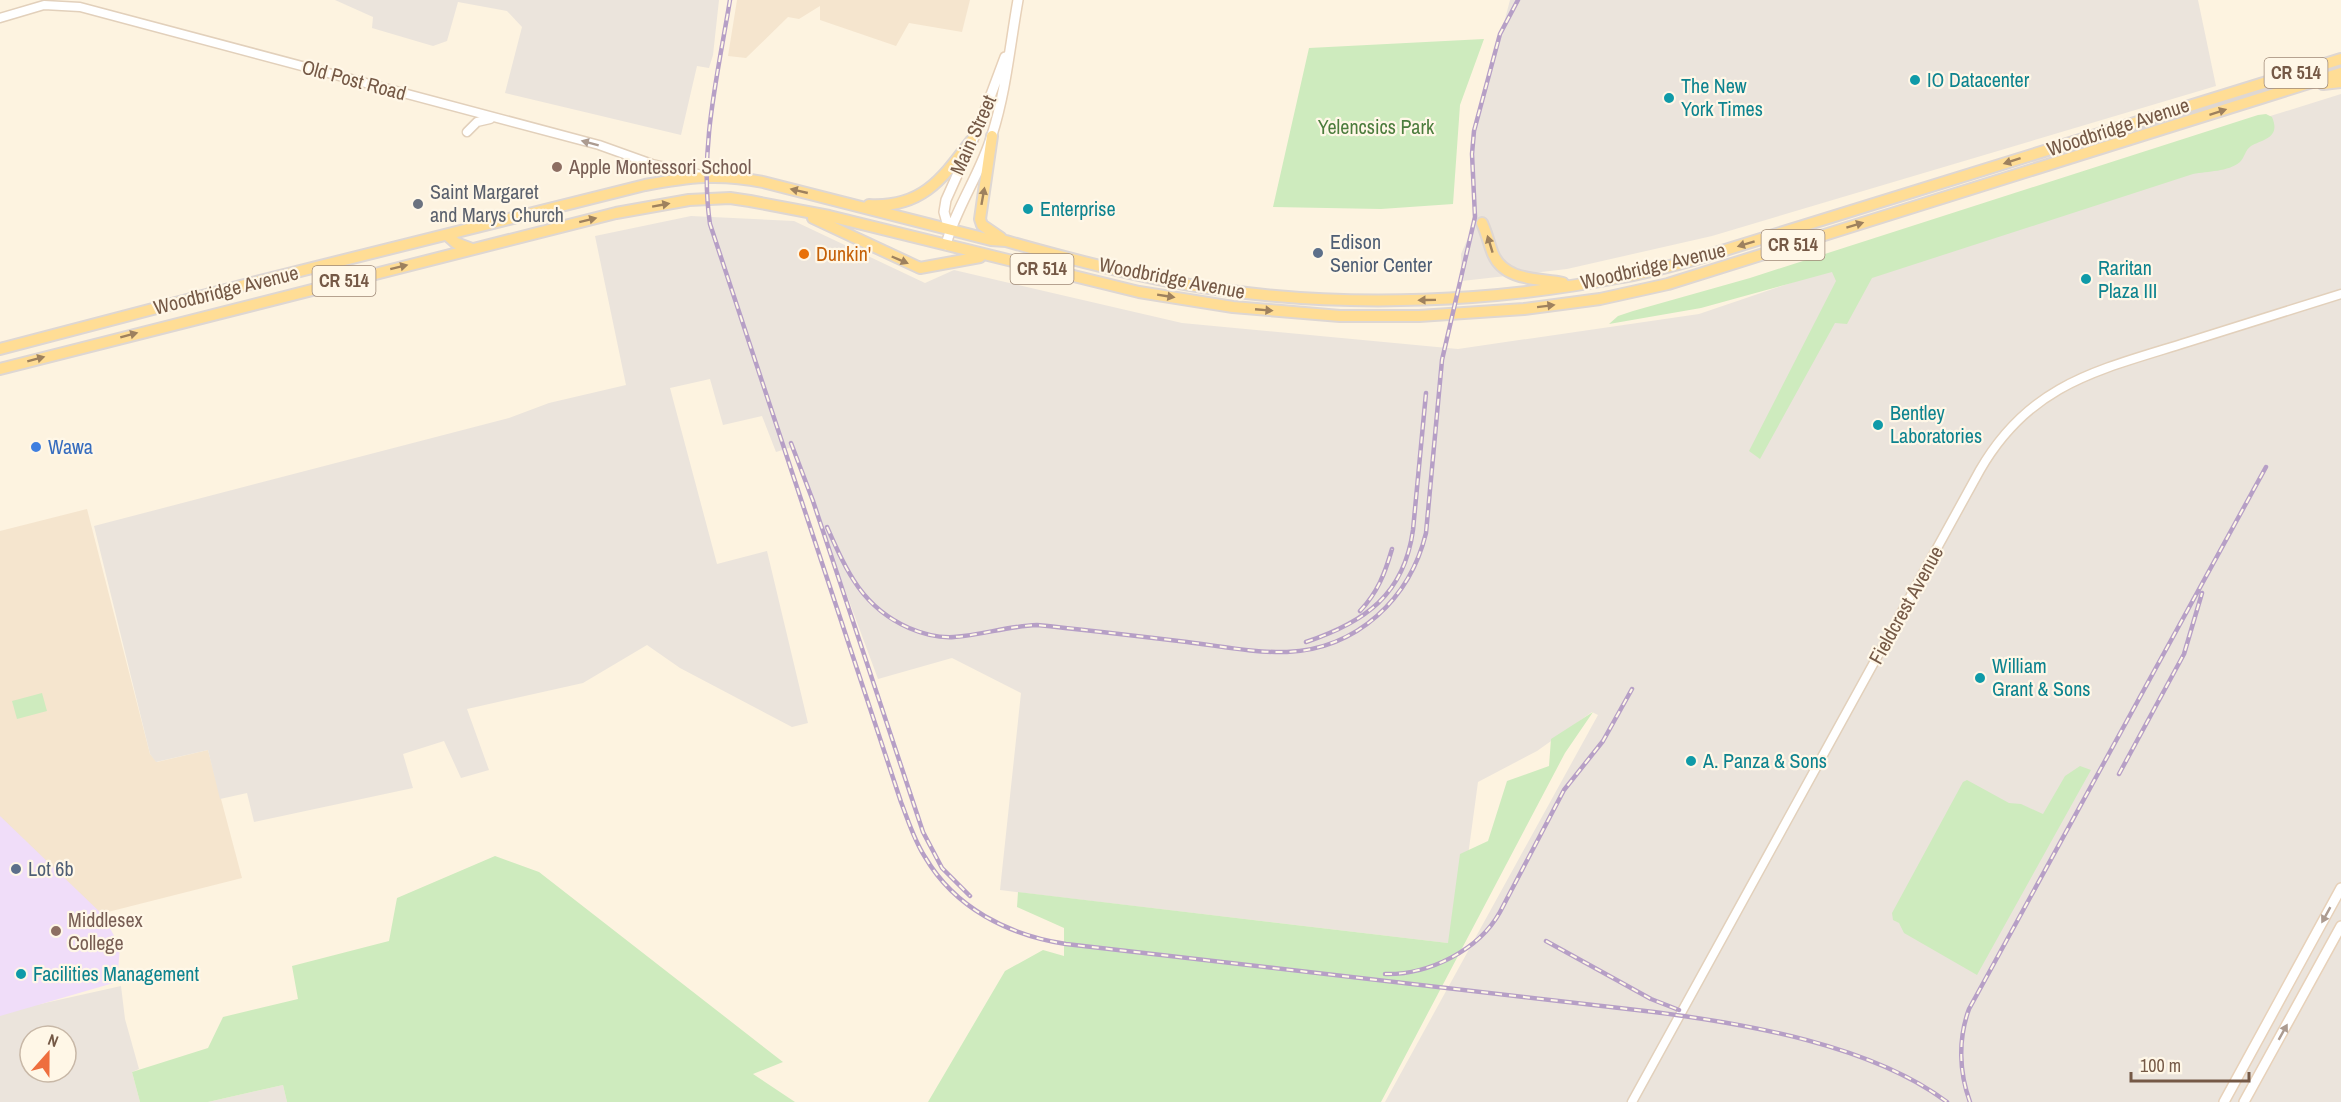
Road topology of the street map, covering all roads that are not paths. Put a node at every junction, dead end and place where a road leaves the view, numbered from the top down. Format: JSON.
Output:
{"nodes":[{"id":1,"x":1018,"y":0,"type":"edge"},
{"id":2,"x":0,"y":18,"type":"edge"},
{"id":3,"x":1011,"y":41,"type":"junction"},
{"id":4,"x":2341,"y":59,"type":"edge"},
{"id":5,"x":2341,"y":73,"type":"edge"},
{"id":6,"x":2341,"y":82,"type":"edge"},
{"id":7,"x":2272,"y":94,"type":"junction"},
{"id":8,"x":499,"y":119,"type":"junction"},
{"id":9,"x":467,"y":132,"type":"dead end"},
{"id":10,"x":992,"y":136,"type":"junction"},
{"id":11,"x":971,"y":141,"type":"junction"},
{"id":12,"x":706,"y":176,"type":"junction"},
{"id":13,"x":856,"y":204,"type":"junction"},
{"id":14,"x":790,"y":209,"type":"junction"},
{"id":15,"x":1482,"y":223,"type":"dead end"},
{"id":16,"x":950,"y":230,"type":"junction"},
{"id":17,"x":447,"y":235,"type":"junction"},
{"id":18,"x":1006,"y":241,"type":"junction"},
{"id":19,"x":946,"y":245,"type":"junction"},
{"id":20,"x":472,"y":249,"type":"junction"},
{"id":21,"x":993,"y":257,"type":"junction"},
{"id":22,"x":934,"y":267,"type":"junction"},
{"id":23,"x":1573,"y":285,"type":"junction"},
{"id":24,"x":2341,"y":294,"type":"edge"},
{"id":25,"x":0,"y":348,"type":"edge"},
{"id":26,"x":0,"y":369,"type":"edge"},
{"id":27,"x":2341,"y":888,"type":"edge"},
{"id":28,"x":2341,"y":926,"type":"edge"},
{"id":29,"x":1632,"y":1102,"type":"edge"},
{"id":30,"x":2224,"y":1102,"type":"edge"},
{"id":31,"x":2244,"y":1102,"type":"edge"}],
"edges":[{"from":1,"to":3,"type":"main road","name":"Main Street"},
{"from":2,"to":8,"type":"street","name":"Old Post Road"},
{"from":3,"to":10,"type":"main road","name":"Main Street"},
{"from":3,"to":11,"type":"main road","name":"Main Street"},
{"from":4,"to":23,"type":"main road","name":"Woodbridge Avenue","number":"CR 514","one_way":true},
{"from":5,"to":7,"type":"main road","name":"Woodbridge Avenue","number":"CR 514"},
{"from":6,"to":7,"type":"main road"},
{"from":21,"to":7,"type":"main road","name":"Woodbridge Avenue","number":"CR 514","one_way":true},
{"from":8,"to":9,"type":"street"},
{"from":12,"to":8,"type":"street","name":"Old Post Road","one_way":true},
{"from":10,"to":16,"type":"main road","name":"Main Street"},
{"from":18,"to":10,"type":"main road","one_way":true},
{"from":11,"to":13,"type":"main road"},
{"from":11,"to":16,"type":"main road","name":"Main Street"},
{"from":13,"to":12,"type":"main road","name":"Woodbridge Avenue","number":"CR 514","one_way":true},
{"from":12,"to":17,"type":"main road","name":"Woodbridge Avenue","number":"CR 514"},
{"from":13,"to":16,"type":"main road","name":"Woodbridge Avenue","number":"CR 514"},
{"from":14,"to":19,"type":"main road","name":"Woodbridge Avenue","number":"CR 514"},
{"from":20,"to":14,"type":"main road","name":"Woodbridge Avenue","number":"CR 514","one_way":true},
{"from":14,"to":22,"type":"main road","one_way":true},
{"from":23,"to":15,"type":"main road","one_way":true},
{"from":16,"to":18,"type":"main road","name":"Woodbridge Avenue","number":"CR 514"},
{"from":16,"to":19,"type":"main road","name":"Main Street"},
{"from":17,"to":20,"type":"main road"},
{"from":17,"to":25,"type":"main road","name":"Woodbridge Avenue","number":"CR 514"},
{"from":23,"to":18,"type":"main road","name":"Woodbridge Avenue","number":"CR 514","one_way":true},
{"from":19,"to":21,"type":"main road","name":"Woodbridge Avenue","number":"CR 514"},
{"from":19,"to":22,"type":"main road"},
{"from":26,"to":20,"type":"main road","name":"Woodbridge Avenue","number":"CR 514","one_way":true},
{"from":21,"to":22,"type":"main road"},
{"from":24,"to":29,"type":"street","name":"Fieldcrest Avenue"},
{"from":27,"to":30,"type":"main road","one_way":true},
{"from":31,"to":28,"type":"main road","one_way":true}]}
